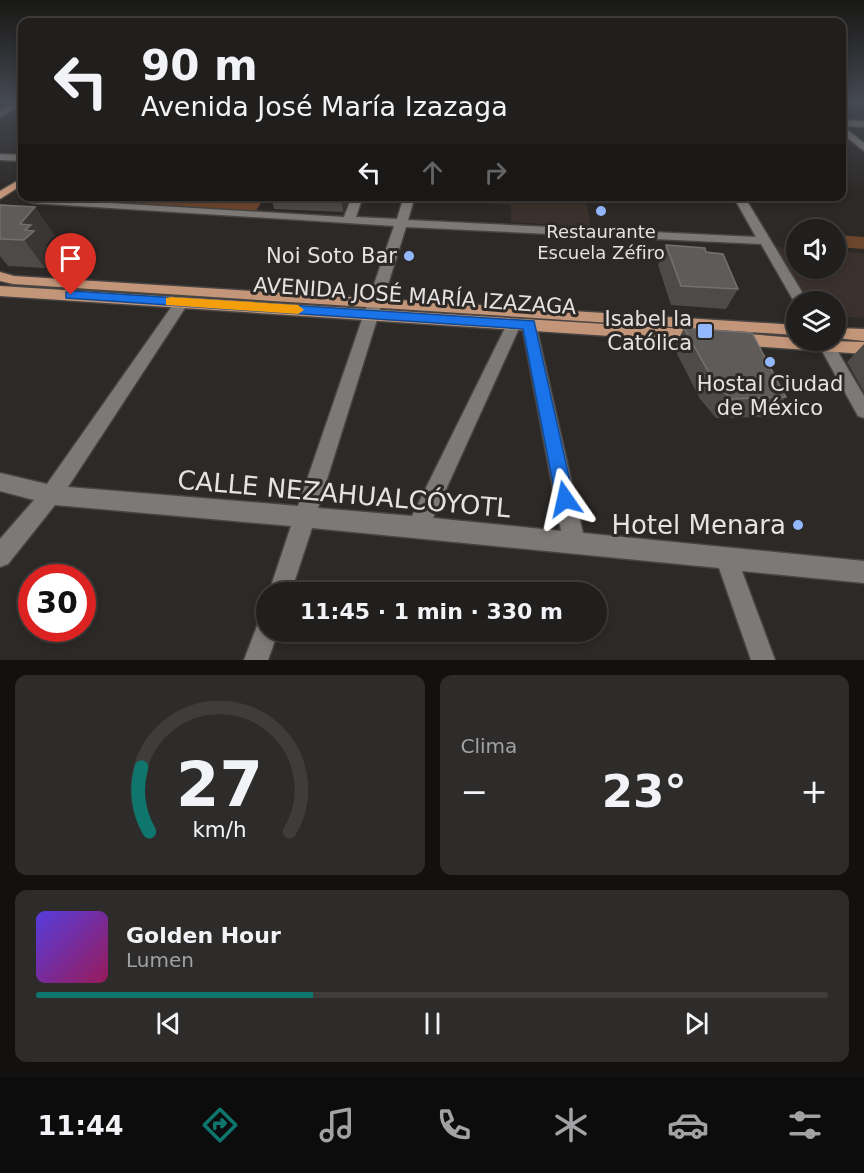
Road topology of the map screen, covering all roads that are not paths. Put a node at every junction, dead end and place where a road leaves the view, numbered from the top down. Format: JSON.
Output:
{"nodes":[{"id":1,"x":846,"y":133,"type":"edge"},
{"id":2,"x":864,"y":148,"type":"edge"},
{"id":3,"x":0,"y":157,"type":"edge"},
{"id":4,"x":18,"y":158,"type":"edge"},
{"id":5,"x":18,"y":184,"type":"edge"},
{"id":6,"x":0,"y":196,"type":"edge"},
{"id":7,"x":32,"y":201,"type":"dead end"},
{"id":8,"x":356,"y":201,"type":"edge"},
{"id":9,"x":408,"y":201,"type":"edge"},
{"id":10,"x":741,"y":201,"type":"edge"},
{"id":11,"x":350,"y":219,"type":"junction"},
{"id":12,"x":402,"y":221,"type":"junction"},
{"id":13,"x":765,"y":241,"type":"junction"},
{"id":14,"x":0,"y":276,"type":"edge"},
{"id":15,"x":0,"y":291,"type":"edge"},
{"id":16,"x":795,"y":291,"type":"edge"},
{"id":17,"x":182,"y":302,"type":"junction"},
{"id":18,"x":373,"y":308,"type":"junction"},
{"id":19,"x":522,"y":324,"type":"junction"},
{"id":20,"x":786,"y":329,"type":"edge"},
{"id":21,"x":864,"y":335,"type":"edge"},
{"id":22,"x":786,"y":337,"type":"edge"},
{"id":23,"x":846,"y":337,"type":"edge"},
{"id":24,"x":846,"y":344,"type":"edge"},
{"id":25,"x":864,"y":348,"type":"edge"},
{"id":26,"x":834,"y":351,"type":"edge"},
{"id":27,"x":864,"y":411,"type":"edge"},
{"id":28,"x":0,"y":482,"type":"edge"},
{"id":29,"x":51,"y":495,"type":"junction"},
{"id":30,"x":306,"y":518,"type":"junction"},
{"id":31,"x":418,"y":527,"type":"junction"},
{"id":32,"x":574,"y":542,"type":"junction"},
{"id":33,"x":0,"y":556,"type":"edge"},
{"id":34,"x":726,"y":557,"type":"junction"},
{"id":35,"x":864,"y":572,"type":"edge"},
{"id":36,"x":284,"y":582,"type":"edge"},
{"id":37,"x":262,"y":642,"type":"edge"},
{"id":38,"x":256,"y":660,"type":"edge"},
{"id":39,"x":763,"y":660,"type":"edge"}],
"edges":[{"from":1,"to":2,"type":"street"},
{"from":3,"to":4,"type":"street"},
{"from":5,"to":6,"type":"main road"},
{"from":7,"to":11,"type":"street"},
{"from":8,"to":11,"type":"street"},
{"from":9,"to":12,"type":"street"},
{"from":10,"to":13,"type":"street"},
{"from":11,"to":12,"type":"street"},
{"from":12,"to":13,"type":"street"},
{"from":12,"to":18,"type":"street"},
{"from":13,"to":16,"type":"street"},
{"from":14,"to":18,"type":"main road","name":"AVENIDA JOSÉ MARÍA IZAZAGA"},
{"from":15,"to":17,"type":"main road","name":"AVENIDA JOSÉ MARÍA IZAZAGA"},
{"from":17,"to":18,"type":"main road","name":"AVENIDA JOSÉ MARÍA IZAZAGA"},
{"from":17,"to":29,"type":"street"},
{"from":18,"to":19,"type":"main road","name":"AVENIDA JOSÉ MARÍA IZAZAGA"},
{"from":18,"to":20,"type":"main road","name":"AVENIDA JOSÉ MARÍA IZAZAGA"},
{"from":18,"to":30,"type":"street"},
{"from":19,"to":22,"type":"main road","name":"AVENIDA JOSÉ MARÍA IZAZAGA"},
{"from":19,"to":31,"type":"street"},
{"from":19,"to":32,"type":"street"},
{"from":21,"to":23,"type":"main road","name":"AVENIDA JOSÉ MARÍA IZAZAGA"},
{"from":24,"to":25,"type":"main road","name":"AVENIDA JOSÉ MARÍA IZAZAGA"},
{"from":26,"to":27,"type":"street"},
{"from":28,"to":29,"type":"street","name":"CALLE NEZAHUALCÓYOTL"},
{"from":29,"to":30,"type":"street","name":"CALLE NEZAHUALCÓYOTL"},
{"from":29,"to":33,"type":"street"},
{"from":30,"to":31,"type":"street","name":"CALLE NEZAHUALCÓYOTL"},
{"from":30,"to":36,"type":"street"},
{"from":31,"to":32,"type":"street","name":"CALLE NEZAHUALCÓYOTL"},
{"from":32,"to":34,"type":"street","name":"CALLE NEZAHUALCÓYOTL"},
{"from":34,"to":35,"type":"street","name":"CALLE NEZAHUALCÓYOTL"},
{"from":34,"to":39,"type":"street"},
{"from":37,"to":38,"type":"street"}]}
